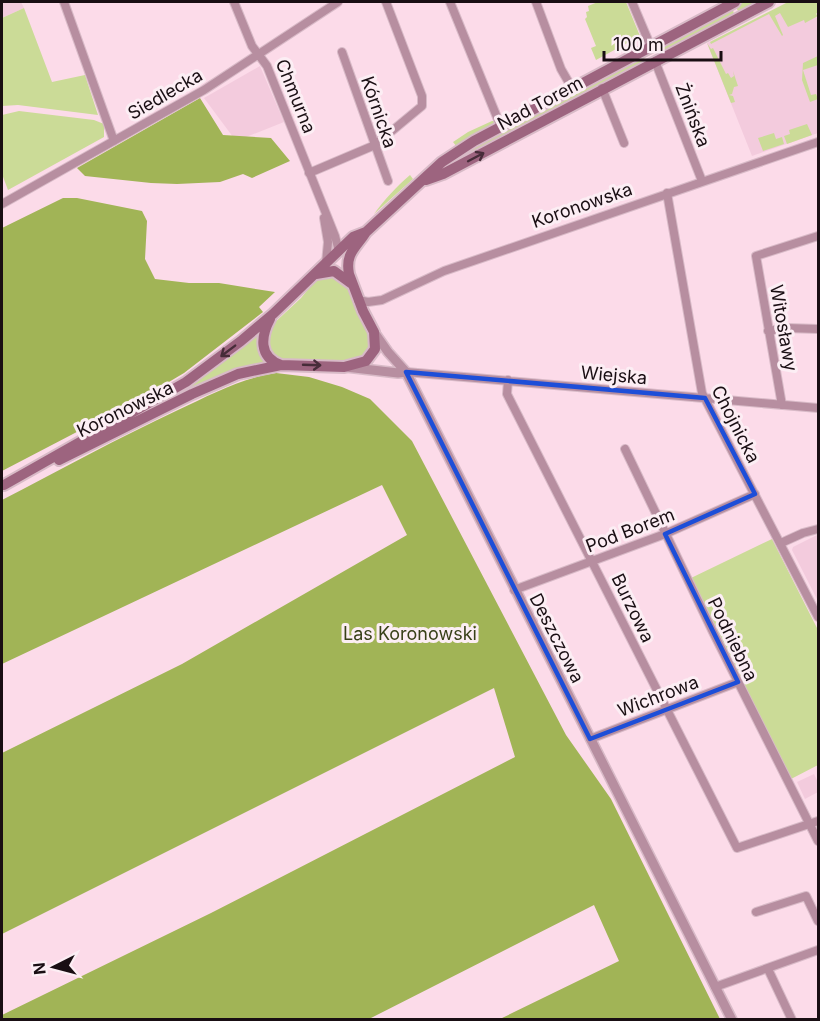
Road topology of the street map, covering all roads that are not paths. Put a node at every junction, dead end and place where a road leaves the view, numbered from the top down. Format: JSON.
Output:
{"nodes":[{"id":1,"x":64,"y":2,"type":"edge"},
{"id":2,"x":234,"y":2,"type":"edge"},
{"id":3,"x":338,"y":2,"type":"edge"},
{"id":4,"x":386,"y":2,"type":"edge"},
{"id":5,"x":450,"y":2,"type":"edge"},
{"id":6,"x":536,"y":2,"type":"edge"},
{"id":7,"x":632,"y":2,"type":"edge"},
{"id":8,"x":735,"y":2,"type":"edge"},
{"id":9,"x":769,"y":2,"type":"edge"},
{"id":10,"x":328,"y":4,"type":"edge"},
{"id":11,"x":721,"y":5,"type":"edge"},
{"id":12,"x":651,"y":47,"type":"junction"},
{"id":13,"x":342,"y":52,"type":"dead end"},
{"id":14,"x":259,"y":54,"type":"junction"},
{"id":15,"x":655,"y":61,"type":"junction"},
{"id":16,"x":572,"y":88,"type":"junction"},
{"id":17,"x":603,"y":88,"type":"junction"},
{"id":18,"x":423,"y":101,"type":"junction"},
{"id":19,"x":430,"y":110,"type":"dead end"},
{"id":20,"x":501,"y":127,"type":"junction"},
{"id":21,"x":114,"y":141,"type":"junction"},
{"id":22,"x":819,"y":142,"type":"edge"},
{"id":23,"x":624,"y":143,"type":"dead end"},
{"id":24,"x":375,"y":145,"type":"junction"},
{"id":25,"x":309,"y":173,"type":"junction"},
{"id":26,"x":388,"y":181,"type":"dead end"},
{"id":27,"x":423,"y":181,"type":"junction"},
{"id":28,"x":702,"y":181,"type":"junction"},
{"id":29,"x":667,"y":193,"type":"junction"},
{"id":30,"x":3,"y":200,"type":"edge"},
{"id":31,"x":322,"y":205,"type":"junction"},
{"id":32,"x":366,"y":232,"type":"junction"},
{"id":33,"x":819,"y":236,"type":"edge"},
{"id":34,"x":339,"y":251,"type":"junction"},
{"id":35,"x":326,"y":264,"type":"junction"},
{"id":36,"x":316,"y":274,"type":"junction"},
{"id":37,"x":350,"y":279,"type":"junction"},
{"id":38,"x":358,"y":300,"type":"junction"},
{"id":39,"x":273,"y":314,"type":"junction"},
{"id":40,"x":819,"y":329,"type":"edge"},
{"id":41,"x":768,"y":331,"type":"junction"},
{"id":42,"x":374,"y":332,"type":"junction"},
{"id":43,"x":281,"y":365,"type":"junction"},
{"id":44,"x":344,"y":367,"type":"junction"},
{"id":45,"x":406,"y":372,"type":"junction"},
{"id":46,"x":508,"y":380,"type":"junction"},
{"id":47,"x":705,"y":398,"type":"junction"},
{"id":48,"x":782,"y":405,"type":"junction"},
{"id":49,"x":819,"y":408,"type":"edge"},
{"id":50,"x":625,"y":449,"type":"dead end"},
{"id":51,"x":3,"y":485,"type":"edge"},
{"id":52,"x":755,"y":494,"type":"junction"},
{"id":53,"x":819,"y":529,"type":"edge"},
{"id":54,"x":665,"y":534,"type":"junction"},
{"id":55,"x":781,"y":543,"type":"junction"},
{"id":56,"x":593,"y":561,"type":"junction"},
{"id":57,"x":514,"y":590,"type":"junction"},
{"id":58,"x":819,"y":617,"type":"edge"},
{"id":59,"x":738,"y":682,"type":"junction"},
{"id":60,"x":667,"y":709,"type":"junction"},
{"id":61,"x":590,"y":739,"type":"junction"},
{"id":62,"x":814,"y":823,"type":"edge"},
{"id":63,"x":819,"y":841,"type":"edge"},
{"id":64,"x":756,"y":912,"type":"dead end"},
{"id":65,"x":819,"y":921,"type":"edge"},
{"id":66,"x":819,"y":950,"type":"edge"},
{"id":67,"x":768,"y":969,"type":"junction"},
{"id":68,"x":715,"y":987,"type":"junction"},
{"id":69,"x":732,"y":1020,"type":"edge"},
{"id":70,"x":792,"y":1020,"type":"edge"}],
"edges":[{"from":1,"to":21,"type":"street"},
{"from":2,"to":14,"type":"street","name":"Chmurna"},
{"from":3,"to":10,"type":"street","name":"Siedlecka"},
{"from":4,"to":18,"type":"street"},
{"from":5,"to":20,"type":"street"},
{"from":6,"to":16,"type":"street"},
{"from":7,"to":12,"type":"street"},
{"from":8,"to":11,"type":"main road","name":"Nad Torem"},
{"from":9,"to":15,"type":"main road","name":"Nad Torem"},
{"from":10,"to":14,"type":"street","name":"Siedlecka"},
{"from":11,"to":12,"type":"main road","name":"Nad Torem"},
{"from":12,"to":16,"type":"main road","name":"Nad Torem"},
{"from":13,"to":24,"type":"street","name":"Kórnicka"},
{"from":14,"to":21,"type":"street","name":"Siedlecka"},
{"from":14,"to":25,"type":"street","name":"Chmurna"},
{"from":15,"to":17,"type":"main road","name":"Nad Torem"},
{"from":15,"to":28,"type":"street","name":"Żnińska"},
{"from":16,"to":20,"type":"main road","name":"Nad Torem"},
{"from":17,"to":23,"type":"street"},
{"from":27,"to":17,"type":"main road","name":"Nad Torem","one_way":true},
{"from":18,"to":19,"type":"street"},
{"from":18,"to":24,"type":"street"},
{"from":20,"to":27,"type":"main road","name":"Nad Torem"},
{"from":21,"to":30,"type":"street","name":"Siedlecka"},
{"from":22,"to":28,"type":"street","name":"Koronowska"},
{"from":24,"to":25,"type":"street"},
{"from":24,"to":26,"type":"street","name":"Kórnicka"},
{"from":25,"to":31,"type":"street","name":"Chmurna"},
{"from":27,"to":32,"type":"main road","name":"Nad Torem"},
{"from":28,"to":29,"type":"street","name":"Koronowska"},
{"from":29,"to":38,"type":"street","name":"Koronowska"},
{"from":29,"to":47,"type":"street","name":"Chojnicka"},
{"from":31,"to":34,"type":"street","name":"Chmurna"},
{"from":31,"to":35,"type":"street","name":"Chmurna"},
{"from":32,"to":34,"type":"main road","name":"Nad Torem"},
{"from":32,"to":37,"type":"main road","name":"Nad Torem"},
{"from":33,"to":41,"type":"street","name":"Witosławy"},
{"from":34,"to":35,"type":"main road","name":"Koronowska"},
{"from":34,"to":37,"type":"street","name":"Chmurna"},
{"from":35,"to":36,"type":"main road","name":"Koronowska"},
{"from":36,"to":37,"type":"main road"},
{"from":36,"to":39,"type":"main road","name":"Koronowska"},
{"from":37,"to":38,"type":"main road","name":"Deszczowa"},
{"from":38,"to":42,"type":"main road","name":"Deszczowa"},
{"from":39,"to":43,"type":"main road"},
{"from":39,"to":51,"type":"main road","name":"Koronowska","one_way":true},
{"from":40,"to":41,"type":"street"},
{"from":41,"to":48,"type":"street","name":"Witosławy"},
{"from":42,"to":44,"type":"main road"},
{"from":42,"to":45,"type":"street","name":"Deszczowa"},
{"from":43,"to":44,"type":"main road","name":"Koronowska","one_way":true},
{"from":43,"to":51,"type":"main road","name":"Koronowska"},
{"from":44,"to":45,"type":"street","name":"Koronowska"},
{"from":45,"to":46,"type":"street","name":"Wiejska"},
{"from":45,"to":57,"type":"street","name":"Deszczowa"},
{"from":46,"to":47,"type":"street","name":"Wiejska"},
{"from":46,"to":56,"type":"street","name":"Burzowa"},
{"from":47,"to":48,"type":"street","name":"Wiejska"},
{"from":47,"to":52,"type":"street","name":"Chojnicka"},
{"from":48,"to":49,"type":"street","name":"Wiejska"},
{"from":50,"to":54,"type":"street","name":"Podniebna"},
{"from":52,"to":54,"type":"street","name":"Pod Borem"},
{"from":52,"to":55,"type":"street","name":"Chojnicka"},
{"from":53,"to":55,"type":"street"},
{"from":54,"to":56,"type":"street","name":"Pod Borem"},
{"from":54,"to":59,"type":"street","name":"Podniebna"},
{"from":55,"to":58,"type":"street","name":"Chojnicka"},
{"from":56,"to":57,"type":"street","name":"Pod Borem"},
{"from":56,"to":60,"type":"street","name":"Burzowa"},
{"from":57,"to":61,"type":"street","name":"Deszczowa"},
{"from":59,"to":60,"type":"street","name":"Wichrowa"},
{"from":59,"to":62,"type":"street","name":"Podniebna"},
{"from":60,"to":61,"type":"street","name":"Wichrowa"},
{"from":60,"to":62,"type":"street","name":"Burzowa"},
{"from":61,"to":68,"type":"street","name":"Deszczowa"},
{"from":62,"to":63,"type":"street","name":"Podniebna"},
{"from":64,"to":65,"type":"street"},
{"from":66,"to":67,"type":"street"},
{"from":67,"to":68,"type":"street"},
{"from":67,"to":70,"type":"street"},
{"from":68,"to":69,"type":"street","name":"Deszczowa"}]}
